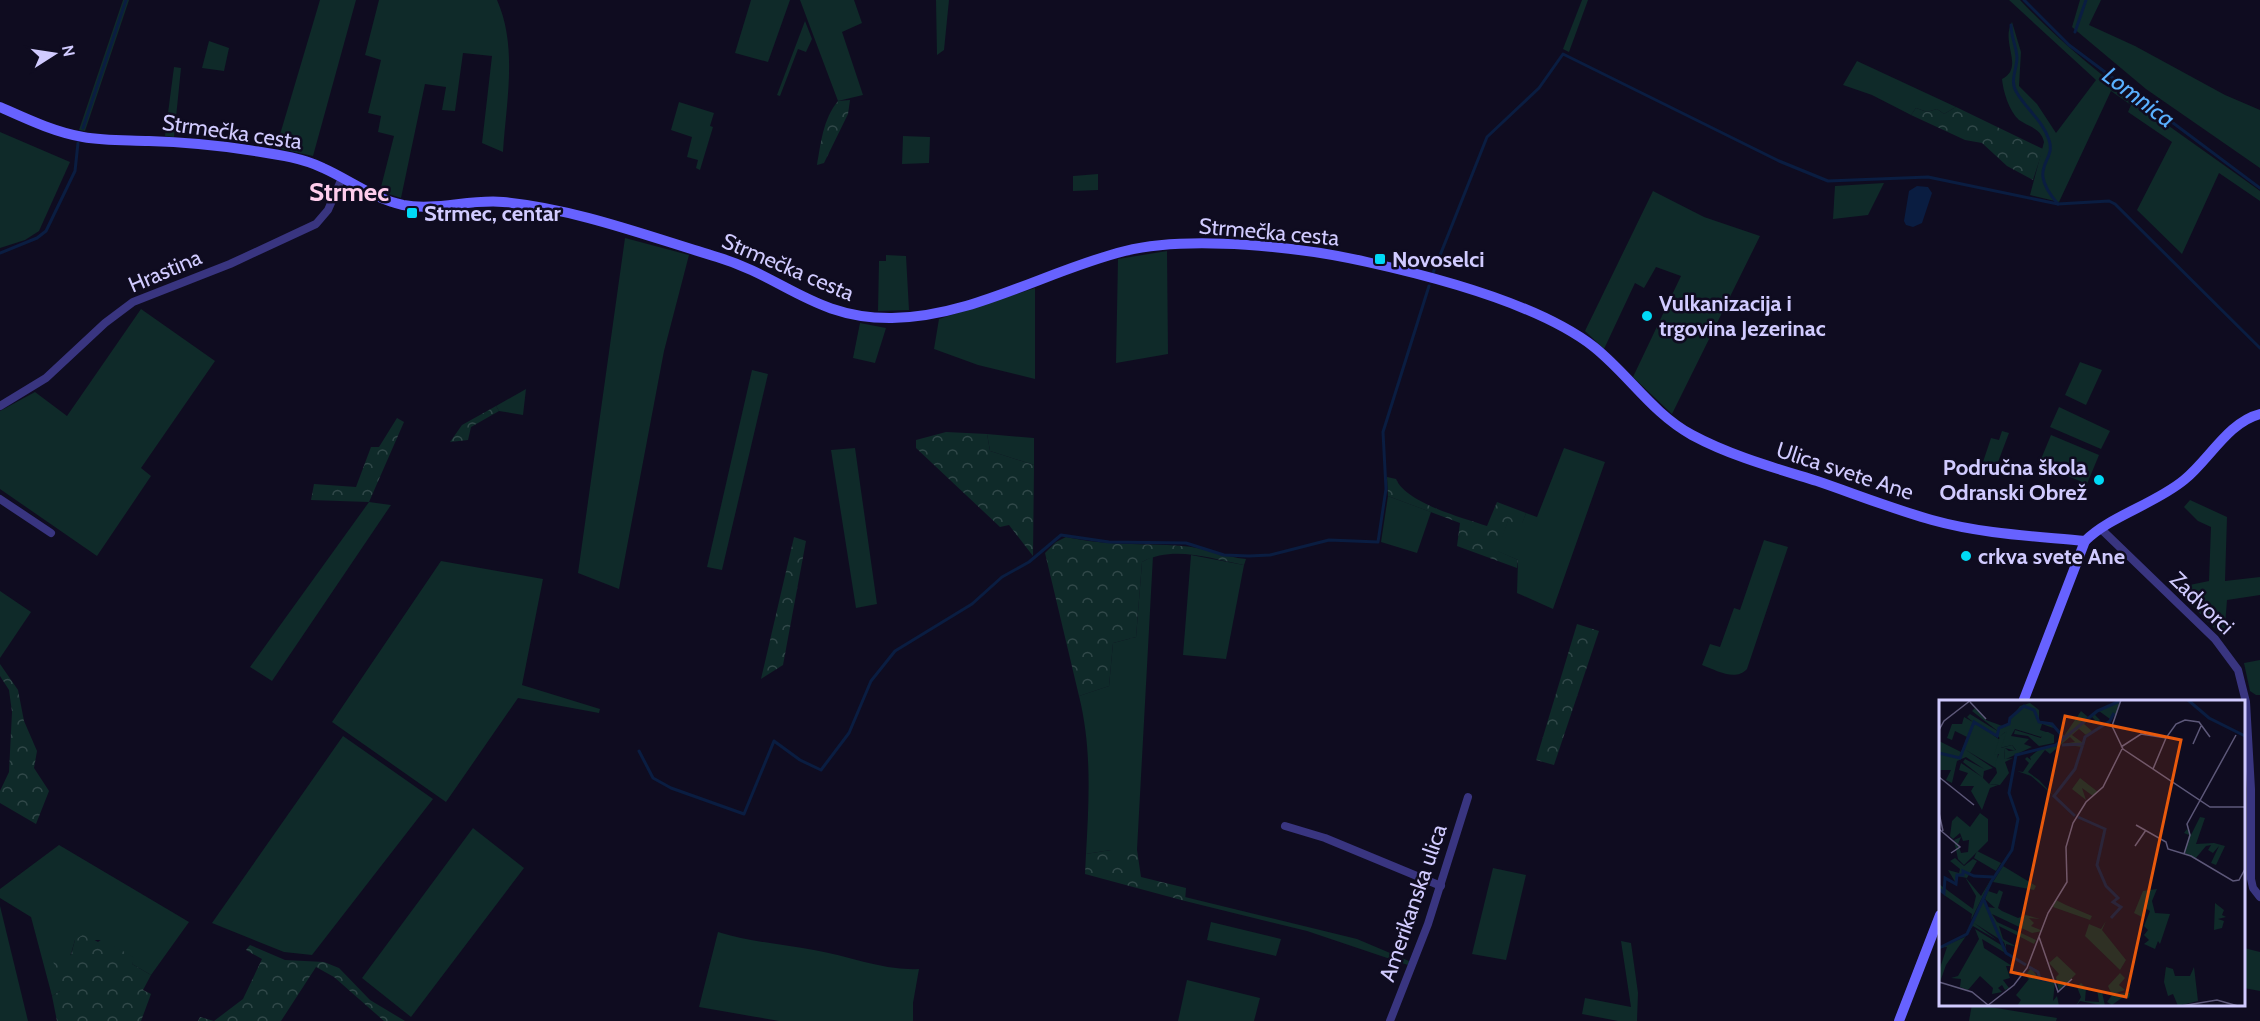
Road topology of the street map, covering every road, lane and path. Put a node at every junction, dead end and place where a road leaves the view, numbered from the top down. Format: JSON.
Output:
{"nodes":[{"id":1,"x":0,"y":107,"type":"edge"},
{"id":2,"x":342,"y":178,"type":"junction"},
{"id":3,"x":0,"y":406,"type":"edge"},
{"id":4,"x":2260,"y":414,"type":"edge"},
{"id":5,"x":1671,"y":422,"type":"joint"},
{"id":6,"x":0,"y":499,"type":"edge"},
{"id":7,"x":2101,"y":529,"type":"junction"},
{"id":8,"x":51,"y":532,"type":"dead end"},
{"id":9,"x":2085,"y":541,"type":"junction"},
{"id":10,"x":2024,"y":700,"type":"edge"},
{"id":11,"x":1468,"y":797,"type":"dead end"},
{"id":12,"x":1285,"y":826,"type":"dead end"},
{"id":13,"x":1441,"y":886,"type":"junction"},
{"id":14,"x":2245,"y":887,"type":"edge"},
{"id":15,"x":2253,"y":888,"type":"junction"},
{"id":16,"x":2260,"y":897,"type":"edge"},
{"id":17,"x":1939,"y":920,"type":"edge"},
{"id":18,"x":1390,"y":1021,"type":"edge"},
{"id":19,"x":1899,"y":1021,"type":"edge"}],
"edges":[{"from":1,"to":2,"type":"street","name":"Strmečka cesta"},
{"from":2,"to":3,"type":"street","name":"Hrastina"},
{"from":2,"to":5,"type":"street","name":"Strmečka cesta"},
{"from":4,"to":7,"type":"street"},
{"from":5,"to":9,"type":"street","name":"Ulica svete Ane"},
{"from":6,"to":8,"type":"street"},
{"from":7,"to":9,"type":"street"},
{"from":7,"to":15,"type":"street","name":"Zadvorci"},
{"from":9,"to":10,"type":"street"},
{"from":11,"to":13,"type":"street","name":"Amerikanska ulica"},
{"from":12,"to":13,"type":"street"},
{"from":13,"to":18,"type":"street","name":"Amerikanska ulica"},
{"from":14,"to":15,"type":"street"},
{"from":15,"to":16,"type":"street"},
{"from":17,"to":19,"type":"street"}]}
